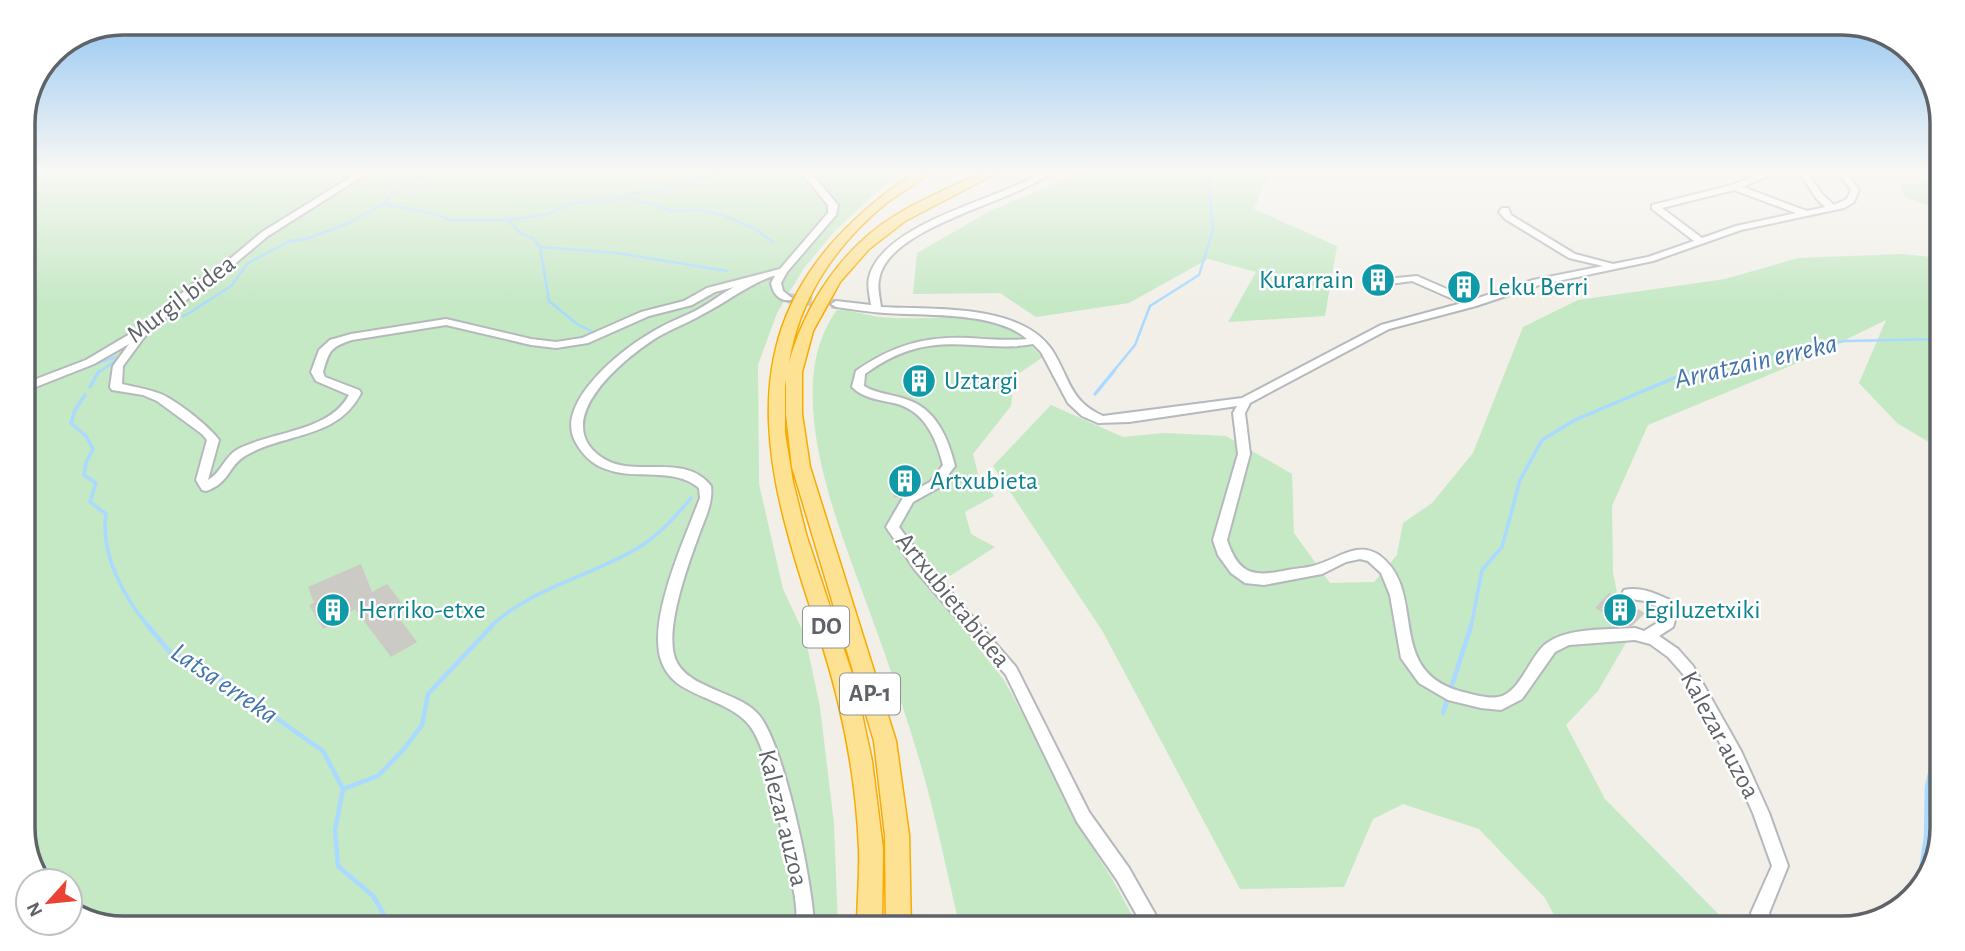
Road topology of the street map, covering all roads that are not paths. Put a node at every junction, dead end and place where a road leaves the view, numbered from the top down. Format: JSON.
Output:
{"nodes":[{"id":1,"x":293,"y":216,"type":"edge"},
{"id":2,"x":832,"y":216,"type":"edge"},
{"id":3,"x":863,"y":216,"type":"edge"},
{"id":4,"x":885,"y":216,"type":"edge"},
{"id":5,"x":903,"y":216,"type":"edge"},
{"id":6,"x":903,"y":216,"type":"edge"},
{"id":7,"x":950,"y":216,"type":"edge"},
{"id":8,"x":1508,"y":216,"type":"edge"},
{"id":9,"x":1667,"y":216,"type":"edge"},
{"id":10,"x":1790,"y":216,"type":"edge"},
{"id":11,"x":900,"y":218,"type":"junction"},
{"id":12,"x":1700,"y":241,"type":"junction"},
{"id":13,"x":1616,"y":266,"type":"junction"},
{"id":14,"x":783,"y":271,"type":"junction"},
{"id":15,"x":752,"y":278,"type":"junction"},
{"id":16,"x":1390,"y":281,"type":"dead end"},
{"id":17,"x":787,"y":299,"type":"dead end"},
{"id":18,"x":836,"y":304,"type":"tunnel mouth"},
{"id":19,"x":1472,"y":304,"type":"junction"},
{"id":20,"x":876,"y":309,"type":"junction"},
{"id":21,"x":788,"y":328,"type":"junction"},
{"id":22,"x":144,"y":330,"type":"junction"},
{"id":23,"x":1037,"y":340,"type":"junction"},
{"id":24,"x":35,"y":383,"type":"edge"},
{"id":25,"x":1245,"y":401,"type":"junction"},
{"id":26,"x":1629,"y":594,"type":"dead end"},
{"id":27,"x":1646,"y":637,"type":"junction"},
{"id":28,"x":804,"y":916,"type":"edge"},
{"id":29,"x":869,"y":916,"type":"edge"},
{"id":30,"x":899,"y":916,"type":"edge"},
{"id":31,"x":1147,"y":916,"type":"edge"},
{"id":32,"x":1761,"y":916,"type":"edge"}],
"edges":[{"from":1,"to":22,"type":"street","name":"Murgil bidea"},
{"from":2,"to":14,"type":"street"},
{"from":3,"to":21,"type":"highway"},
{"from":4,"to":21,"type":"highway"},
{"from":5,"to":11,"type":"highway"},
{"from":6,"to":11,"type":"highway","number":"AP-1"},
{"from":7,"to":20,"type":"street"},
{"from":8,"to":13,"type":"street"},
{"from":9,"to":12,"type":"street"},
{"from":10,"to":12,"type":"street"},
{"from":11,"to":30,"type":"highway","number":"AP-1"},
{"from":12,"to":13,"type":"street"},
{"from":13,"to":19,"type":"street"},
{"from":14,"to":15,"type":"street","name":"Kalezar auzoa"},
{"from":14,"to":17,"type":"street"},
{"from":15,"to":22,"type":"street","name":"Kalezar auzoa"},
{"from":15,"to":28,"type":"street","name":"Kalezar auzoa"},
{"from":16,"to":19,"type":"street"},
{"from":18,"to":20,"type":"street"},
{"from":19,"to":25,"type":"street"},
{"from":20,"to":23,"type":"street"},
{"from":21,"to":29,"type":"highway","number":"DO"},
{"from":22,"to":24,"type":"street","name":"Murgil bidea"},
{"from":23,"to":25,"type":"street"},
{"from":23,"to":31,"type":"street","name":"Artxubietabidea"},
{"from":25,"to":27,"type":"street"},
{"from":26,"to":27,"type":"street"},
{"from":27,"to":32,"type":"street","name":"Kalezar auzoa"}]}
